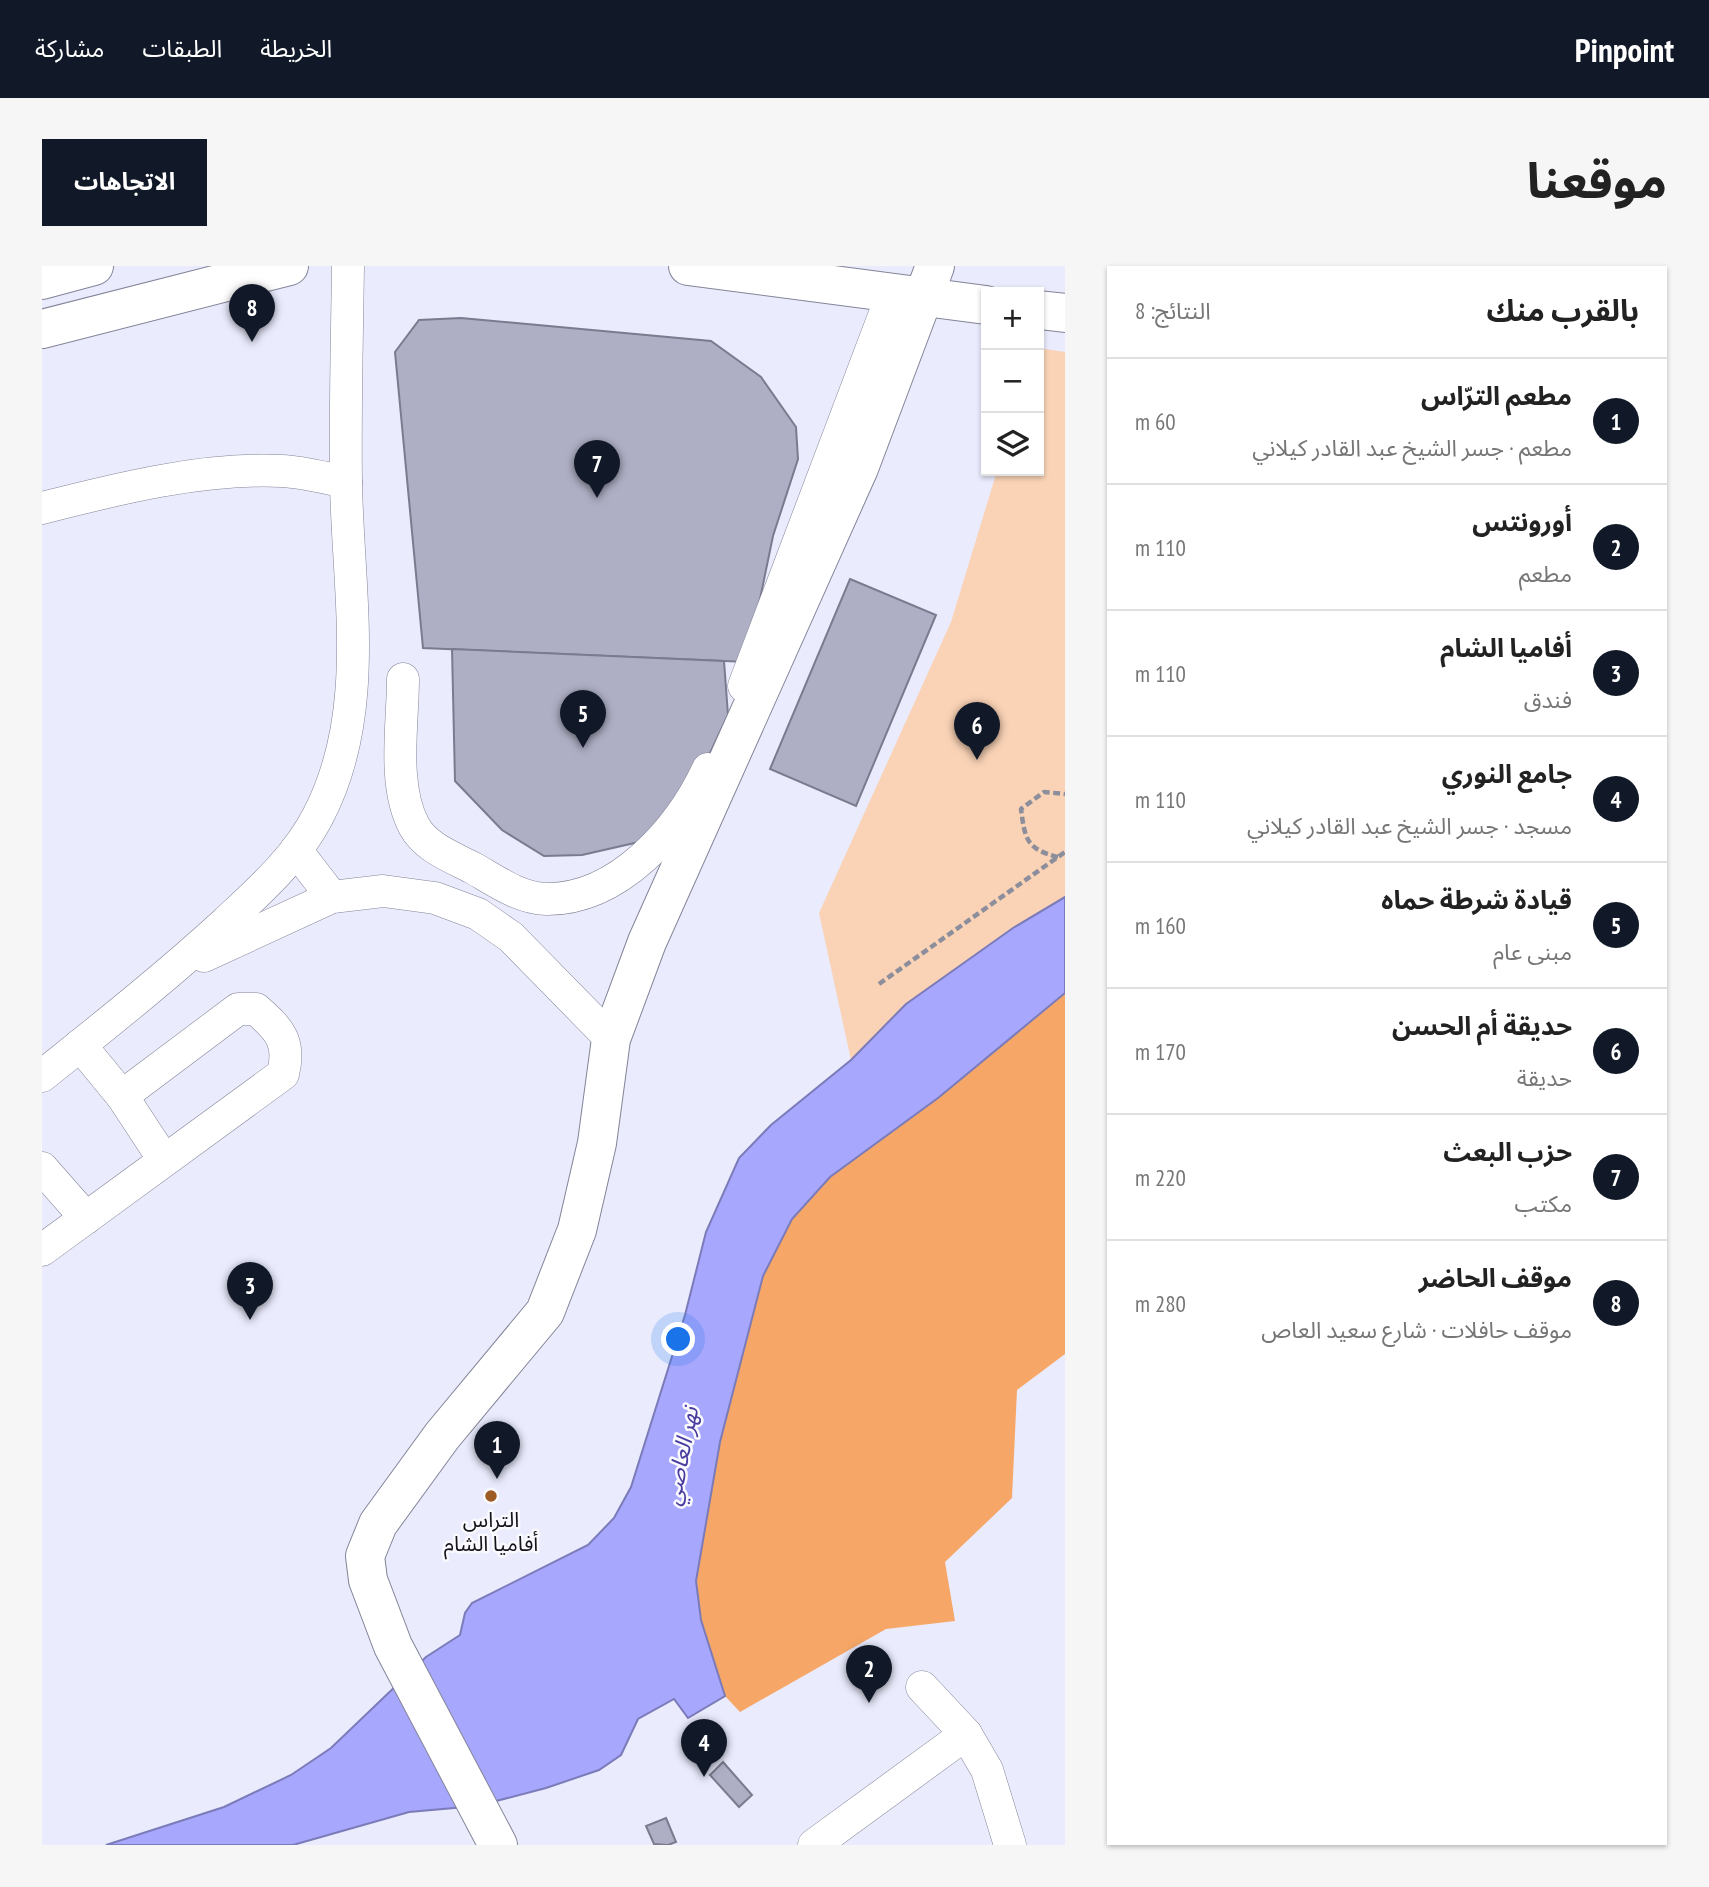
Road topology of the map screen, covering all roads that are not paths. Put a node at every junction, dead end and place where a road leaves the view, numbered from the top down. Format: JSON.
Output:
{"nodes":[{"id":1,"x":94,"y":266,"type":"edge"},
{"id":2,"x":289,"y":266,"type":"edge"},
{"id":3,"x":348,"y":266,"type":"edge"},
{"id":4,"x":688,"y":266,"type":"edge"},
{"id":5,"x":42,"y":280,"type":"edge"},
{"id":6,"x":917,"y":287,"type":"edge"},
{"id":7,"x":981,"y":304,"type":"edge"},
{"id":8,"x":1044,"y":311,"type":"edge"},
{"id":9,"x":1065,"y":313,"type":"edge"},
{"id":10,"x":42,"y":329,"type":"edge"},
{"id":11,"x":346,"y":482,"type":"junction"},
{"id":12,"x":42,"y":508,"type":"edge"},
{"id":13,"x":403,"y":678,"type":"dead end"},
{"id":14,"x":296,"y":850,"type":"junction"},
{"id":15,"x":332,"y":897,"type":"junction"},
{"id":16,"x":171,"y":972,"type":"junction"},
{"id":17,"x":611,"y":1039,"type":"junction"},
{"id":18,"x":80,"y":1045,"type":"junction"},
{"id":19,"x":42,"y":1076,"type":"edge"},
{"id":20,"x":122,"y":1096,"type":"junction"},
{"id":21,"x":164,"y":1160,"type":"junction"},
{"id":22,"x":42,"y":1168,"type":"edge"},
{"id":23,"x":86,"y":1218,"type":"junction"},
{"id":24,"x":42,"y":1250,"type":"edge"},
{"id":25,"x":922,"y":1687,"type":"dead end"},
{"id":26,"x":966,"y":1734,"type":"junction"},
{"id":27,"x":492,"y":1833,"type":"edge"},
{"id":28,"x":816,"y":1844,"type":"edge"},
{"id":29,"x":1010,"y":1845,"type":"edge"}],
"edges":[{"from":1,"to":5,"type":"main road"},
{"from":2,"to":10,"type":"main road"},
{"from":3,"to":11,"type":"street"},
{"from":4,"to":6,"type":"main road"},
{"from":6,"to":7,"type":"main road"},
{"from":6,"to":13,"type":"street"},
{"from":6,"to":17,"type":"main road"},
{"from":8,"to":9,"type":"main road"},
{"from":11,"to":12,"type":"street"},
{"from":11,"to":14,"type":"street"},
{"from":14,"to":15,"type":"street"},
{"from":14,"to":16,"type":"street"},
{"from":15,"to":16,"type":"street"},
{"from":15,"to":17,"type":"street"},
{"from":16,"to":18,"type":"street"},
{"from":17,"to":27,"type":"main road"},
{"from":18,"to":19,"type":"street"},
{"from":18,"to":20,"type":"street"},
{"from":20,"to":21,"type":"street"},
{"from":20,"to":21,"type":"street"},
{"from":21,"to":23,"type":"street"},
{"from":22,"to":23,"type":"street"},
{"from":23,"to":24,"type":"street"},
{"from":25,"to":26,"type":"street"},
{"from":26,"to":28,"type":"street"},
{"from":26,"to":29,"type":"street"}]}
